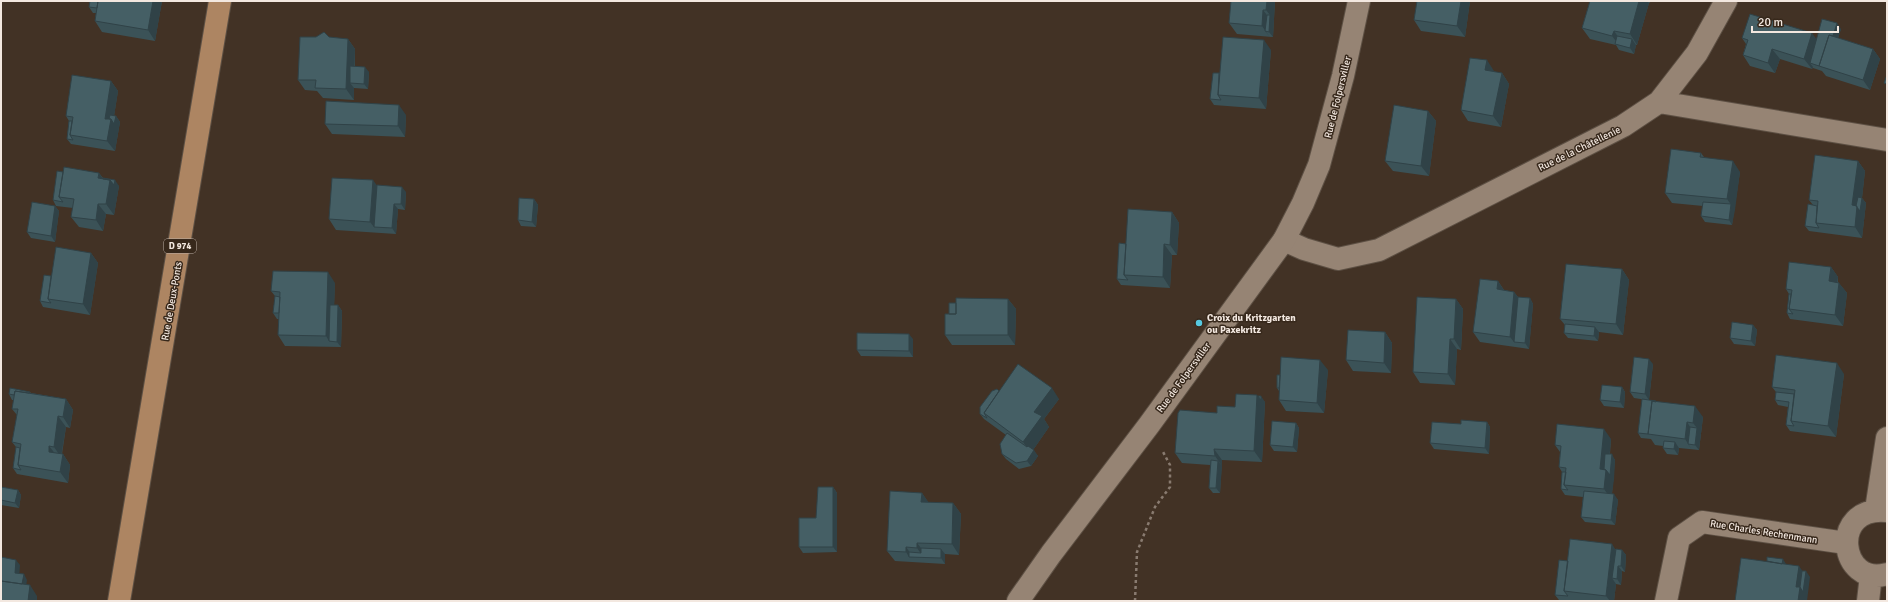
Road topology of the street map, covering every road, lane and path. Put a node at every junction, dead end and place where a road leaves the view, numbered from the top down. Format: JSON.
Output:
{"nodes":[{"id":1,"x":220,"y":1,"type":"edge"},
{"id":2,"x":1359,"y":1,"type":"edge"},
{"id":3,"x":1726,"y":1,"type":"edge"},
{"id":4,"x":1659,"y":102,"type":"junction"},
{"id":5,"x":1887,"y":140,"type":"edge"},
{"id":6,"x":1284,"y":240,"type":"junction"},
{"id":7,"x":1149,"y":425,"type":"junction"},
{"id":8,"x":1887,"y":438,"type":"edge"},
{"id":9,"x":1881,"y":510,"type":"edge"},
{"id":10,"x":1846,"y":543,"type":"junction"},
{"id":11,"x":1879,"y":575,"type":"edge"},
{"id":12,"x":119,"y":601,"type":"edge"},
{"id":13,"x":1018,"y":601,"type":"edge"},
{"id":14,"x":1135,"y":601,"type":"edge"},
{"id":15,"x":1666,"y":601,"type":"edge"},
{"id":16,"x":1868,"y":601,"type":"edge"}],
"edges":[{"from":1,"to":12,"type":"main road","name":"Rue de Deux-Ponts","number":"D 974"},
{"from":2,"to":6,"type":"street","name":"Rue de Folpersviller"},
{"from":3,"to":4,"type":"street","name":"Rue de la Châtellenie"},
{"from":4,"to":5,"type":"street"},
{"from":4,"to":6,"type":"street","name":"Rue de la Châtellenie"},
{"from":6,"to":7,"type":"street","name":"Rue de Folpersviller"},
{"from":7,"to":13,"type":"street","name":"Rue de Folpersviller"},
{"from":7,"to":14,"type":"path"},
{"from":8,"to":9,"type":"street"},
{"from":9,"to":10,"type":"street"},
{"from":10,"to":11,"type":"street"},
{"from":10,"to":15,"type":"street","name":"Rue Charles Rechenmann"},
{"from":11,"to":16,"type":"street"}]}
